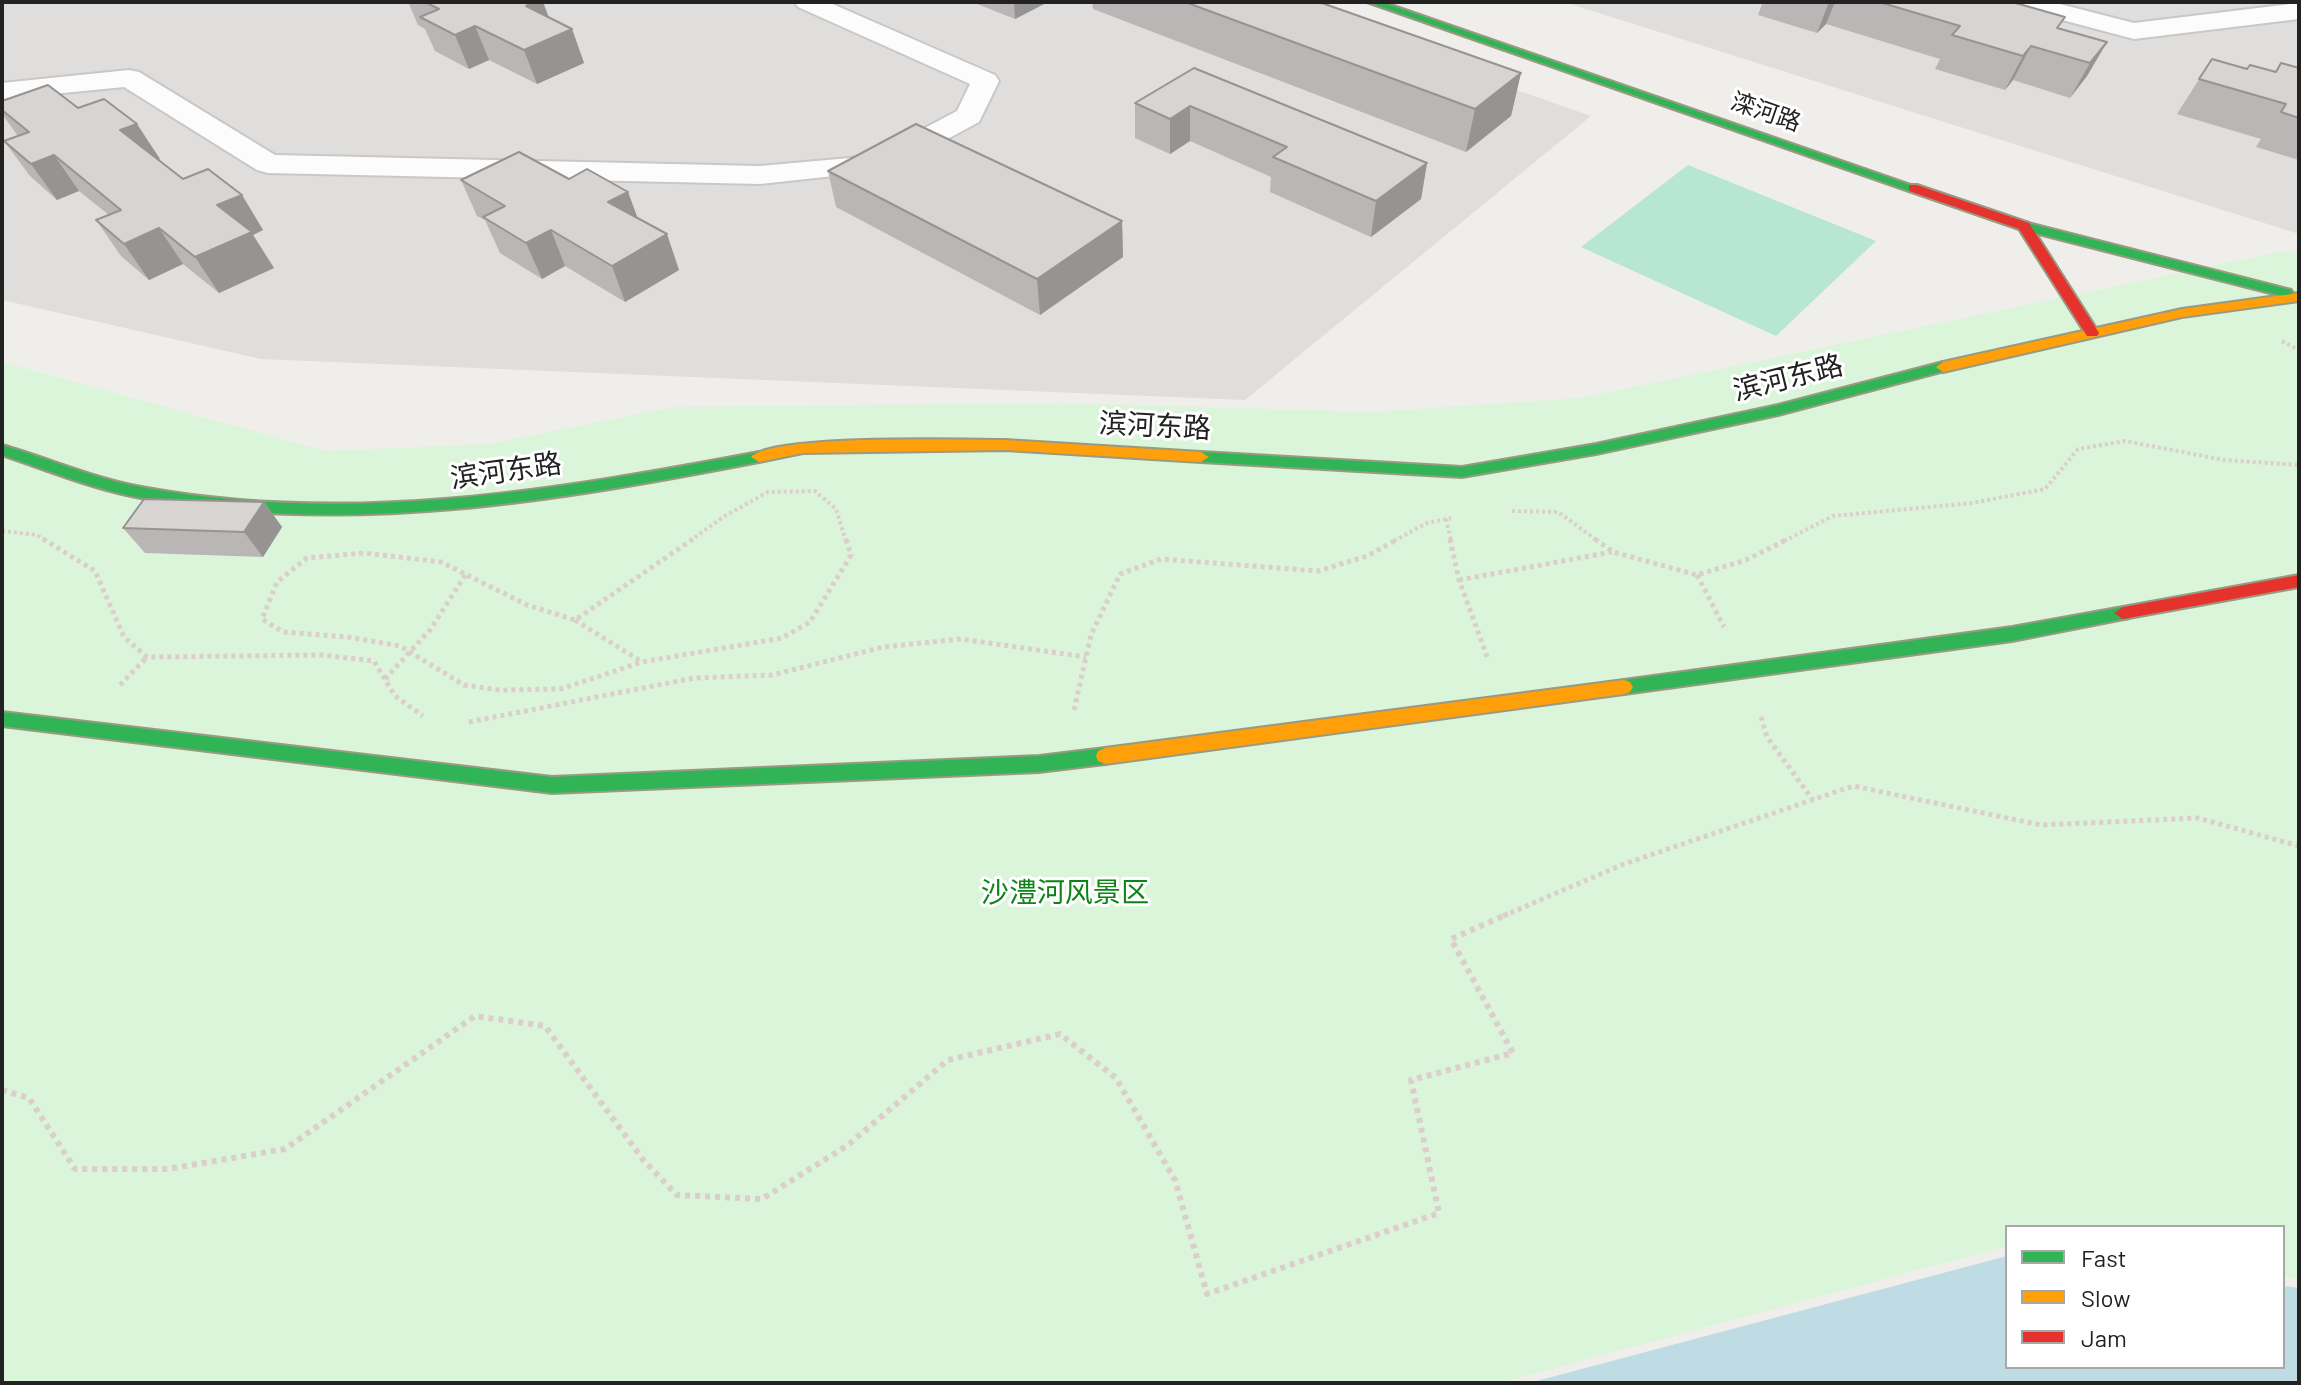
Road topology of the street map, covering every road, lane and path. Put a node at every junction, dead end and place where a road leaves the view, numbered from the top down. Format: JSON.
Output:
{"nodes":[{"id":1,"x":807,"y":2,"type":"edge"},
{"id":2,"x":1372,"y":2,"type":"edge"},
{"id":3,"x":2022,"y":2,"type":"edge"},
{"id":4,"x":2299,"y":11,"type":"edge"},
{"id":5,"x":2,"y":91,"type":"edge"},
{"id":6,"x":2024,"y":226,"type":"junction"},
{"id":7,"x":2299,"y":297,"type":"edge"},
{"id":8,"x":2092,"y":333,"type":"junction"},
{"id":9,"x":2,"y":450,"type":"edge"},
{"id":10,"x":2299,"y":465,"type":"edge"},
{"id":11,"x":1502,"y":511,"type":"dead end"},
{"id":12,"x":1460,"y":516,"type":"dead end"},
{"id":13,"x":1446,"y":519,"type":"junction"},
{"id":14,"x":2,"y":531,"type":"edge"},
{"id":15,"x":1613,"y":552,"type":"junction"},
{"id":16,"x":466,"y":574,"type":"junction"},
{"id":17,"x":1459,"y":580,"type":"junction"},
{"id":18,"x":2299,"y":581,"type":"edge"},
{"id":19,"x":575,"y":620,"type":"junction"},
{"id":20,"x":412,"y":654,"type":"junction"},
{"id":21,"x":1086,"y":657,"type":"junction"},
{"id":22,"x":642,"y":662,"type":"junction"},
{"id":23,"x":385,"y":679,"type":"junction"},
{"id":24,"x":1505,"y":704,"type":"junction"},
{"id":25,"x":434,"y":718,"type":"dead end"},
{"id":26,"x":2,"y":719,"type":"edge"},
{"id":27,"x":458,"y":721,"type":"dead end"},
{"id":28,"x":1071,"y":759,"type":"junction"},
{"id":29,"x":2299,"y":846,"type":"edge"},
{"id":30,"x":2,"y":1090,"type":"edge"}],
"edges":[{"from":1,"to":5,"type":"street"},
{"from":2,"to":6,"type":"street","name":"滦河路"},
{"from":3,"to":4,"type":"street"},
{"from":6,"to":7,"type":"street","name":"滦河路"},
{"from":6,"to":8,"type":"street"},
{"from":7,"to":8,"type":"street","name":"滨河东路"},
{"from":8,"to":9,"type":"street","name":"滨河东路"},
{"from":10,"to":15,"type":"path"},
{"from":11,"to":15,"type":"path"},
{"from":12,"to":13,"type":"path"},
{"from":13,"to":17,"type":"path"},
{"from":13,"to":21,"type":"path"},
{"from":14,"to":23,"type":"path"},
{"from":15,"to":17,"type":"path"},
{"from":16,"to":19,"type":"path"},
{"from":16,"to":20,"type":"path"},
{"from":16,"to":20,"type":"path"},
{"from":17,"to":24,"type":"path"},
{"from":18,"to":24,"type":"street"},
{"from":19,"to":22,"type":"path"},
{"from":19,"to":22,"type":"path"},
{"from":20,"to":22,"type":"path"},
{"from":20,"to":23,"type":"path"},
{"from":21,"to":27,"type":"path"},
{"from":21,"to":28,"type":"path"},
{"from":23,"to":25,"type":"path"},
{"from":24,"to":28,"type":"street"},
{"from":26,"to":28,"type":"street"},
{"from":29,"to":30,"type":"path"}]}
